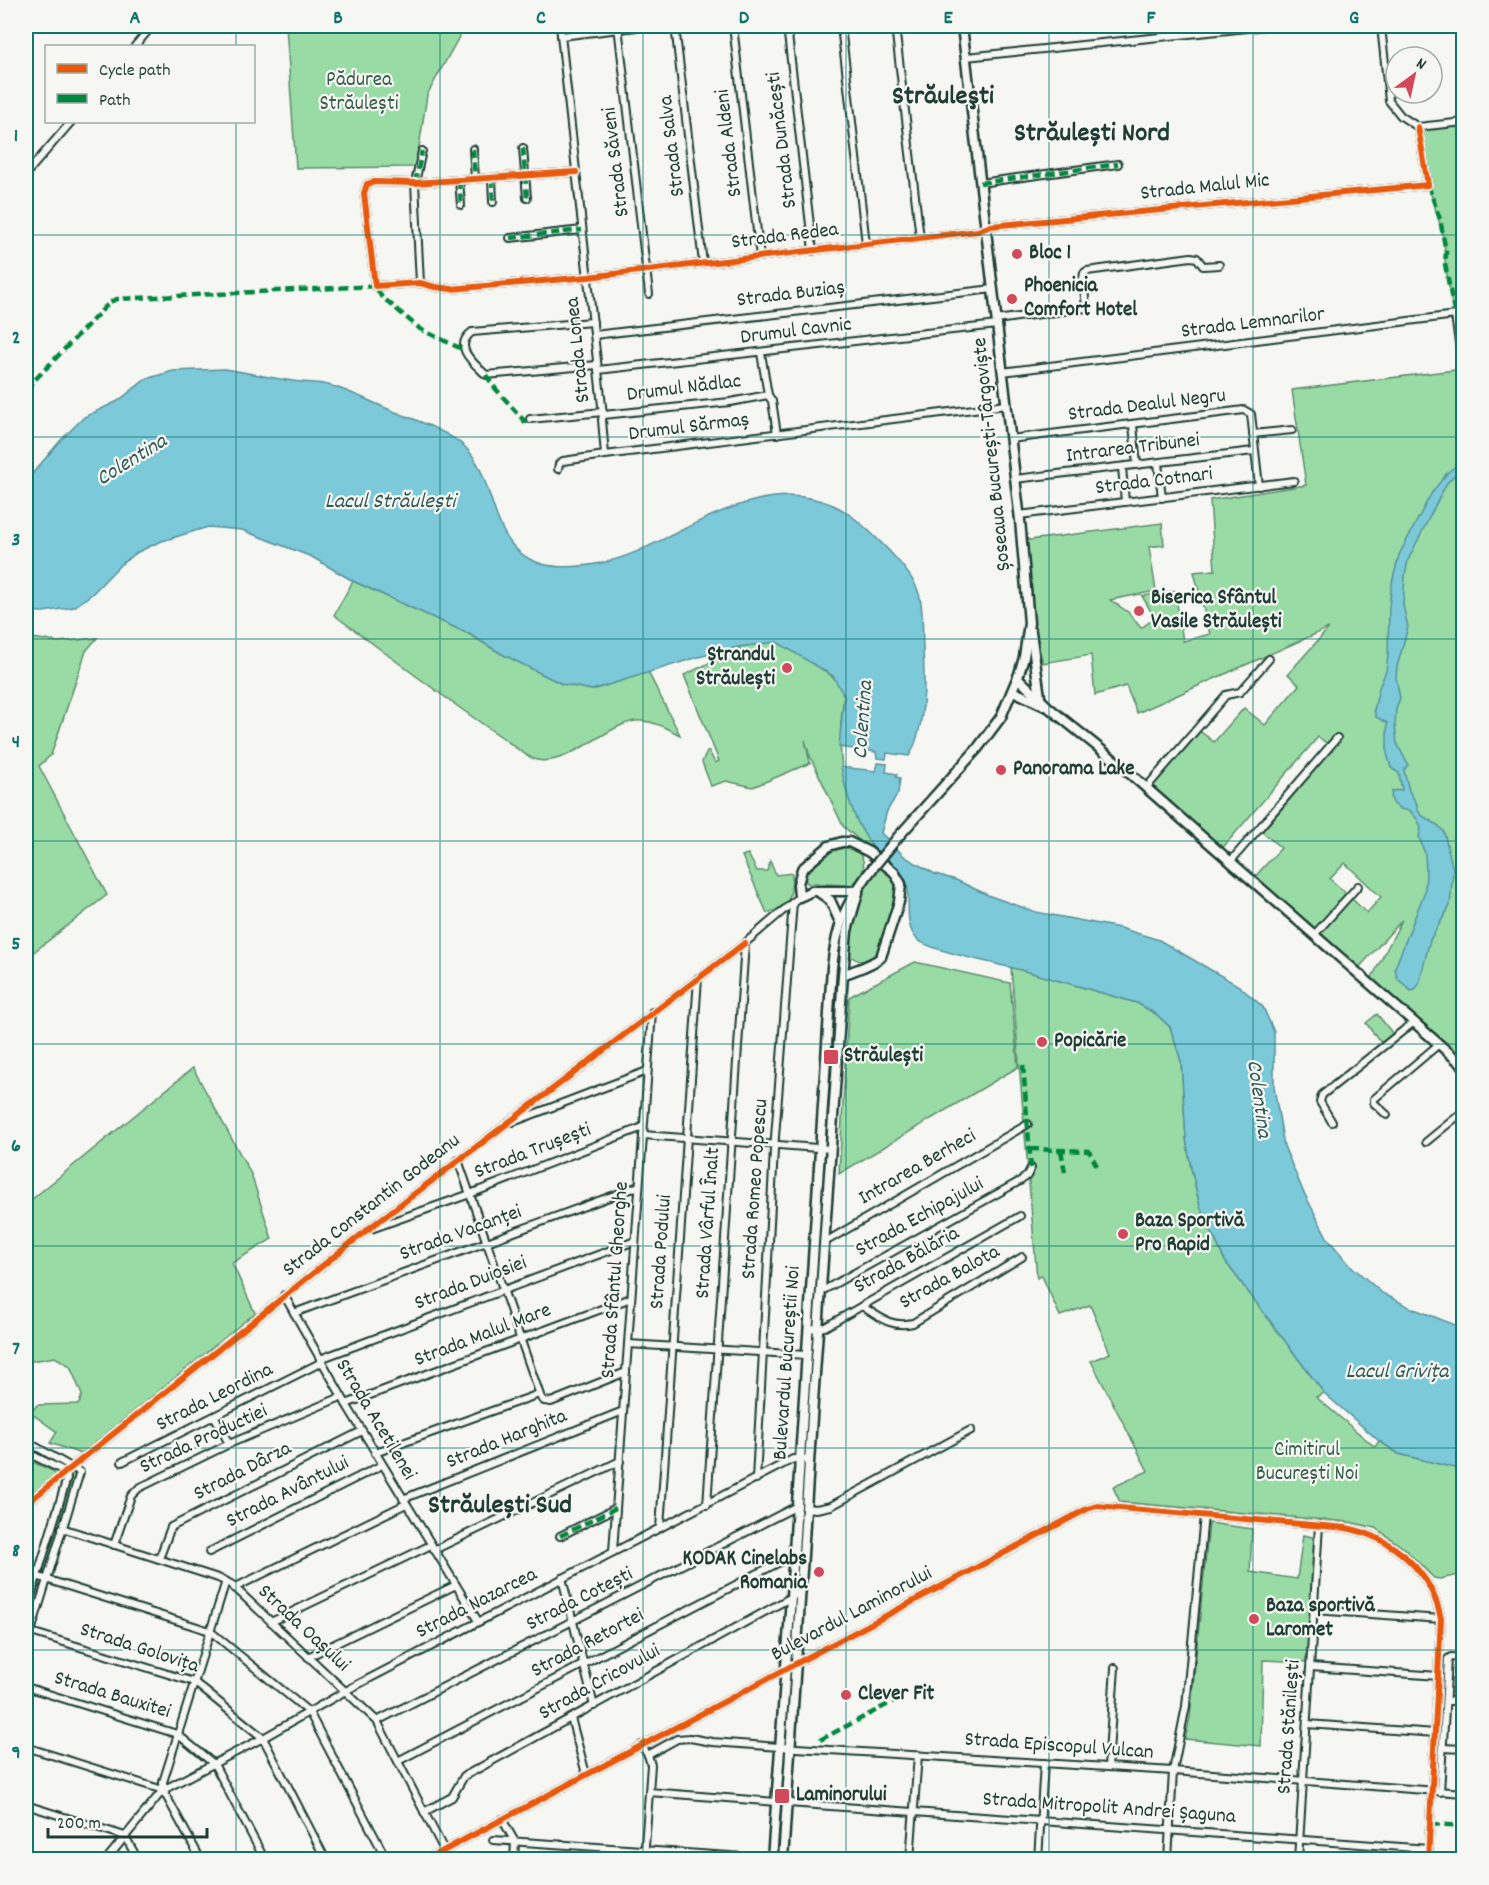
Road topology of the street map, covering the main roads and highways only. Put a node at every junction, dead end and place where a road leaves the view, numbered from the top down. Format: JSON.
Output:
{"nodes":[{"id":1,"x":962,"y":26,"type":"edge"},
{"id":2,"x":1029,"y":623,"type":"junction"},
{"id":3,"x":1018,"y":678,"type":"junction"},
{"id":4,"x":1013,"y":691,"type":"junction"},
{"id":5,"x":1040,"y":697,"type":"junction"},
{"id":6,"x":1048,"y":707,"type":"junction"},
{"id":7,"x":898,"y":837,"type":"joint"},
{"id":8,"x":869,"y":873,"type":"junction"},
{"id":9,"x":816,"y":891,"type":"junction"},
{"id":10,"x":855,"y":891,"type":"junction"},
{"id":11,"x":840,"y":922,"type":"junction"},
{"id":12,"x":845,"y":956,"type":"junction"},
{"id":13,"x":861,"y":967,"type":"junction"},
{"id":14,"x":843,"y":975,"type":"junction"},
{"id":15,"x":1464,"y":1066,"type":"edge"},
{"id":16,"x":776,"y":1859,"type":"edge"}],
"edges":[{"from":1,"to":2,"type":"main road","name":"Șoseaua București-Târgoviște"},
{"from":2,"to":3,"type":"main road","name":"Șoseaua București-Târgoviște"},
{"from":2,"to":5,"type":"main road"},
{"from":3,"to":4,"type":"main road","name":"Șoseaua București-Târgoviște"},
{"from":3,"to":5,"type":"main road"},
{"from":4,"to":6,"type":"main road"},
{"from":4,"to":7,"type":"main road","name":"Șoseaua București-Târgoviște"},
{"from":5,"to":6,"type":"main road"},
{"from":6,"to":15,"type":"main road"},
{"from":7,"to":8,"type":"main road","name":"Bulevardul Bucureștii Noi","bridge":true},
{"from":8,"to":10,"type":"main road","name":"Bulevardul Bucureștii Noi"},
{"from":8,"to":12,"type":"main road","name":"Bulevardul Bucureștii Noi"},
{"from":9,"to":10,"type":"main road"},
{"from":9,"to":11,"type":"main road"},
{"from":9,"to":13,"type":"main road"},
{"from":10,"to":11,"type":"main road","name":"Bulevardul Bucureștii Noi"},
{"from":11,"to":16,"type":"main road","name":"Bulevardul Bucureștii Noi"},
{"from":12,"to":13,"type":"main road"},
{"from":12,"to":14,"type":"main road","name":"Bulevardul Bucureștii Noi"},
{"from":13,"to":14,"type":"main road"},
{"from":14,"to":16,"type":"main road","name":"Bulevardul Bucureștii Noi"}]}
